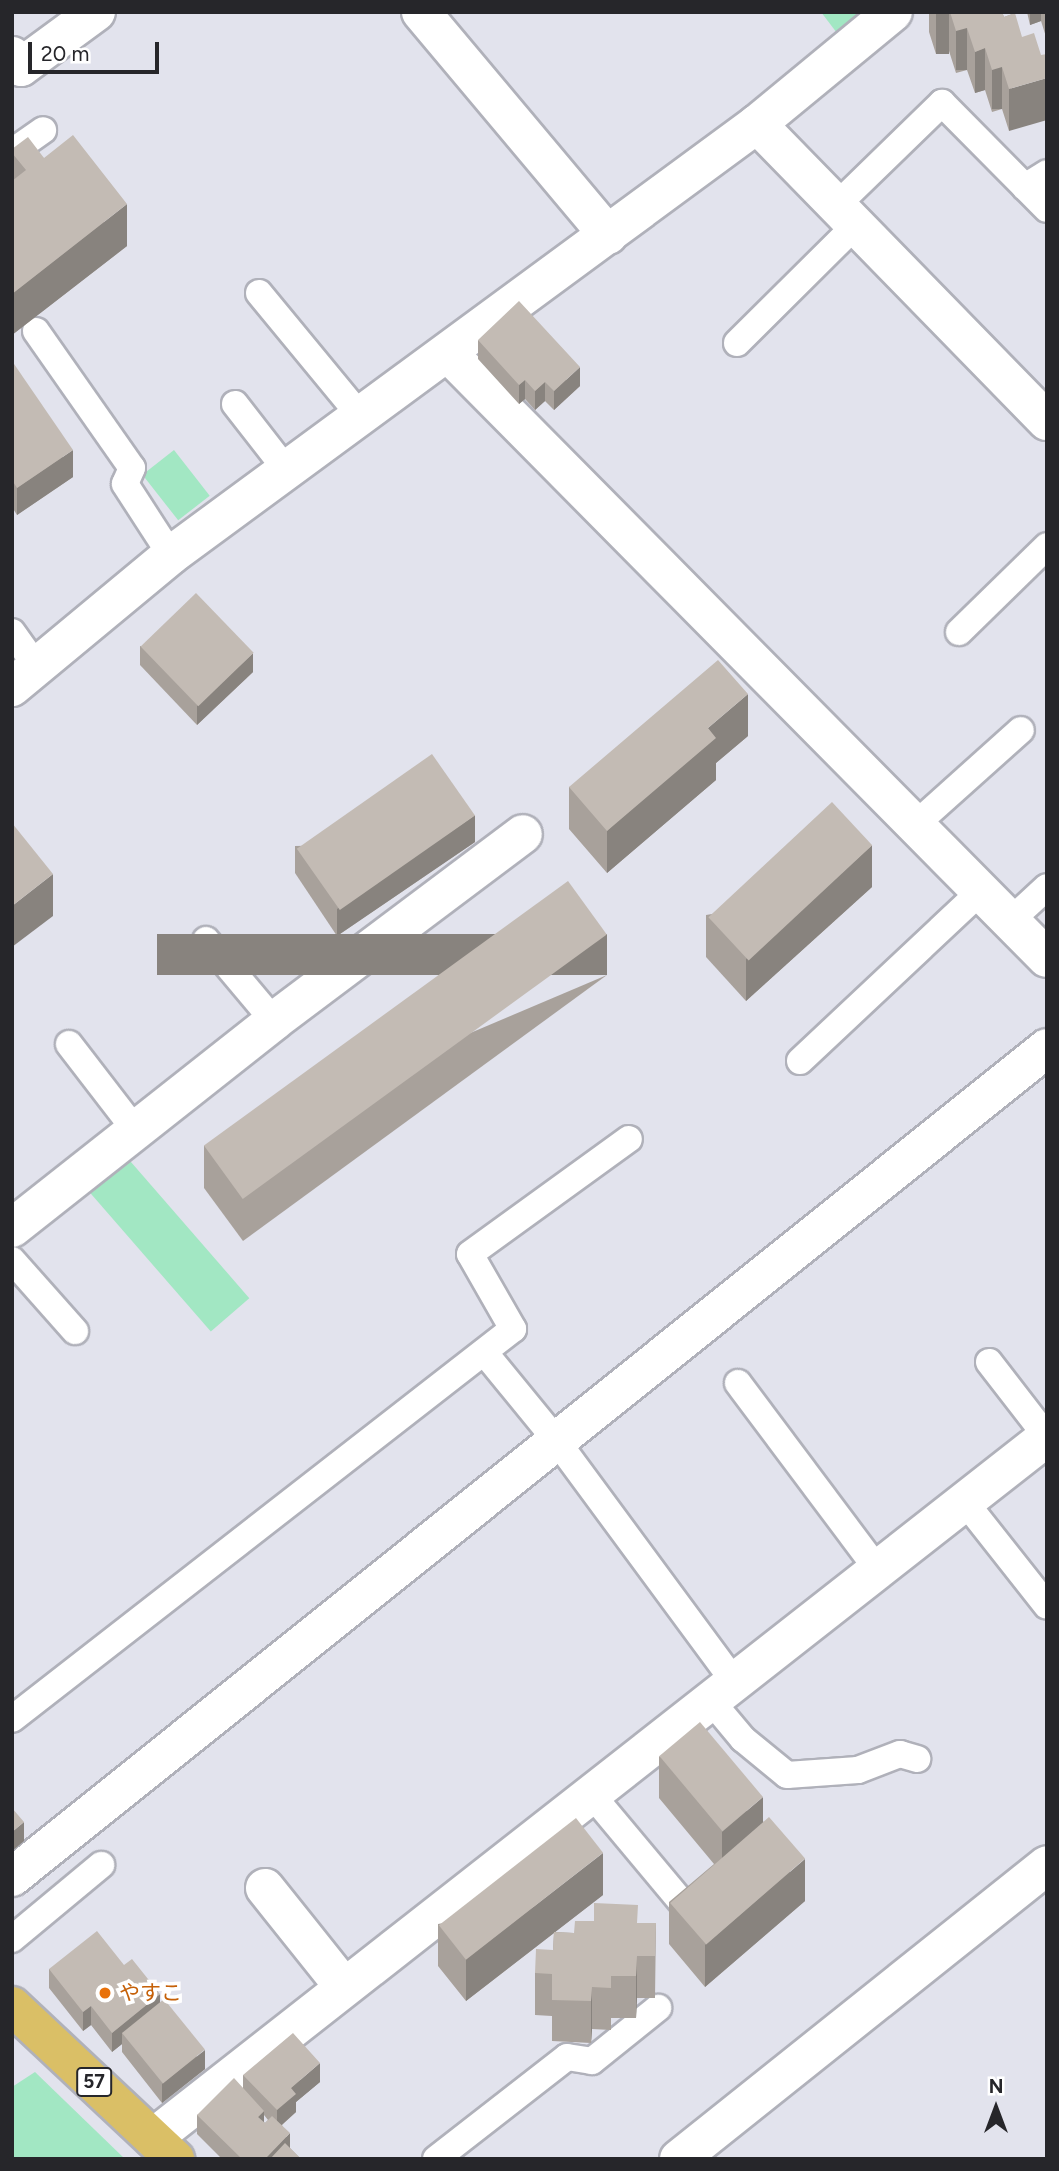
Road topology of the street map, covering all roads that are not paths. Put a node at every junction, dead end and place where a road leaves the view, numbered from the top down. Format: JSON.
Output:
{"nodes":[{"id":1,"x":96,"y":12,"type":"edge"},
{"id":2,"x":421,"y":12,"type":"edge"},
{"id":3,"x":893,"y":12,"type":"edge"},
{"id":4,"x":12,"y":55,"type":"edge"},
{"id":5,"x":757,"y":124,"type":"junction"},
{"id":6,"x":43,"y":130,"type":"dead end"},
{"id":7,"x":12,"y":152,"type":"edge"},
{"id":8,"x":1036,"y":180,"type":"edge"},
{"id":9,"x":1047,"y":209,"type":"edge"},
{"id":10,"x":846,"y":216,"type":"junction"},
{"id":11,"x":608,"y":235,"type":"junction"},
{"id":12,"x":259,"y":293,"type":"dead end"},
{"id":13,"x":36,"y":331,"type":"dead end"},
{"id":14,"x":737,"y":343,"type":"dead end"},
{"id":15,"x":449,"y":354,"type":"junction"},
{"id":16,"x":235,"y":404,"type":"dead end"},
{"id":17,"x":362,"y":418,"type":"junction"},
{"id":18,"x":1047,"y":421,"type":"edge"},
{"id":19,"x":288,"y":472,"type":"junction"},
{"id":20,"x":1047,"y":546,"type":"edge"},
{"id":21,"x":172,"y":555,"type":"junction"},
{"id":22,"x":12,"y":632,"type":"edge"},
{"id":23,"x":959,"y":632,"type":"dead end"},
{"id":24,"x":24,"y":677,"type":"edge"},
{"id":25,"x":1021,"y":730,"type":"dead end"},
{"id":26,"x":915,"y":825,"type":"junction"},
{"id":27,"x":523,"y":834,"type":"dead end"},
{"id":28,"x":1047,"y":887,"type":"edge"},
{"id":29,"x":981,"y":891,"type":"junction"},
{"id":30,"x":1010,"y":921,"type":"junction"},
{"id":31,"x":206,"y":940,"type":"dead end"},
{"id":32,"x":1047,"y":958,"type":"edge"},
{"id":33,"x":274,"y":1021,"type":"junction"},
{"id":34,"x":69,"y":1044,"type":"dead end"},
{"id":35,"x":1047,"y":1048,"type":"edge"},
{"id":36,"x":800,"y":1061,"type":"dead end"},
{"id":37,"x":136,"y":1130,"type":"junction"},
{"id":38,"x":629,"y":1139,"type":"dead end"},
{"id":39,"x":12,"y":1228,"type":"edge"},
{"id":40,"x":12,"y":1260,"type":"edge"},
{"id":41,"x":75,"y":1331,"type":"dead end"},
{"id":42,"x":484,"y":1352,"type":"junction"},
{"id":43,"x":989,"y":1362,"type":"dead end"},
{"id":44,"x":738,"y":1383,"type":"dead end"},
{"id":45,"x":1047,"y":1437,"type":"edge"},
{"id":46,"x":556,"y":1440,"type":"junction"},
{"id":47,"x":965,"y":1502,"type":"junction"},
{"id":48,"x":878,"y":1570,"type":"junction"},
{"id":49,"x":1047,"y":1606,"type":"edge"},
{"id":50,"x":724,"y":1693,"type":"junction"},
{"id":51,"x":12,"y":1719,"type":"edge"},
{"id":52,"x":917,"y":1759,"type":"dead end"},
{"id":53,"x":592,"y":1795,"type":"junction"},
{"id":54,"x":101,"y":1865,"type":"dead end"},
{"id":55,"x":1047,"y":1865,"type":"edge"},
{"id":56,"x":12,"y":1877,"type":"edge"},
{"id":57,"x":265,"y":1888,"type":"dead end"},
{"id":58,"x":688,"y":1910,"type":"edge"},
{"id":59,"x":12,"y":1939,"type":"edge"},
{"id":60,"x":344,"y":1987,"type":"junction"},
{"id":61,"x":12,"y":2006,"type":"edge"},
{"id":62,"x":657,"y":2008,"type":"dead end"},
{"id":63,"x":164,"y":2148,"type":"edge"},
{"id":64,"x":436,"y":2159,"type":"edge"},
{"id":65,"x":680,"y":2159,"type":"edge"}],
"edges":[{"from":1,"to":4,"type":"street"},
{"from":2,"to":11,"type":"street"},
{"from":3,"to":5,"type":"street"},
{"from":5,"to":10,"type":"street"},
{"from":5,"to":11,"type":"street"},
{"from":6,"to":7,"type":"lane"},
{"from":8,"to":9,"type":"lane"},
{"from":8,"to":10,"type":"lane"},
{"from":10,"to":14,"type":"lane"},
{"from":10,"to":18,"type":"street"},
{"from":11,"to":15,"type":"street"},
{"from":12,"to":17,"type":"lane"},
{"from":13,"to":21,"type":"lane"},
{"from":15,"to":17,"type":"street"},
{"from":15,"to":26,"type":"street"},
{"from":16,"to":19,"type":"lane"},
{"from":17,"to":19,"type":"street"},
{"from":19,"to":21,"type":"street"},
{"from":20,"to":23,"type":"lane"},
{"from":21,"to":24,"type":"street"},
{"from":22,"to":24,"type":"lane"},
{"from":25,"to":26,"type":"lane"},
{"from":26,"to":29,"type":"street"},
{"from":27,"to":33,"type":"street"},
{"from":28,"to":30,"type":"lane"},
{"from":29,"to":30,"type":"street"},
{"from":29,"to":36,"type":"lane"},
{"from":30,"to":32,"type":"street"},
{"from":31,"to":33,"type":"lane"},
{"from":33,"to":37,"type":"street"},
{"from":34,"to":37,"type":"lane"},
{"from":35,"to":46,"type":"street"},
{"from":37,"to":39,"type":"street"},
{"from":38,"to":42,"type":"lane"},
{"from":40,"to":41,"type":"lane"},
{"from":42,"to":46,"type":"lane"},
{"from":42,"to":51,"type":"lane"},
{"from":43,"to":45,"type":"lane"},
{"from":44,"to":48,"type":"lane"},
{"from":45,"to":47,"type":"street"},
{"from":46,"to":50,"type":"lane"},
{"from":46,"to":56,"type":"street"},
{"from":47,"to":48,"type":"street"},
{"from":47,"to":49,"type":"lane"},
{"from":48,"to":50,"type":"street"},
{"from":50,"to":52,"type":"lane"},
{"from":50,"to":53,"type":"street"},
{"from":53,"to":58,"type":"lane"},
{"from":53,"to":60,"type":"street"},
{"from":54,"to":59,"type":"lane"},
{"from":55,"to":65,"type":"street"},
{"from":57,"to":60,"type":"street"},
{"from":60,"to":63,"type":"street"},
{"from":61,"to":63,"type":"main road","number":"57"},
{"from":62,"to":64,"type":"lane"}]}
